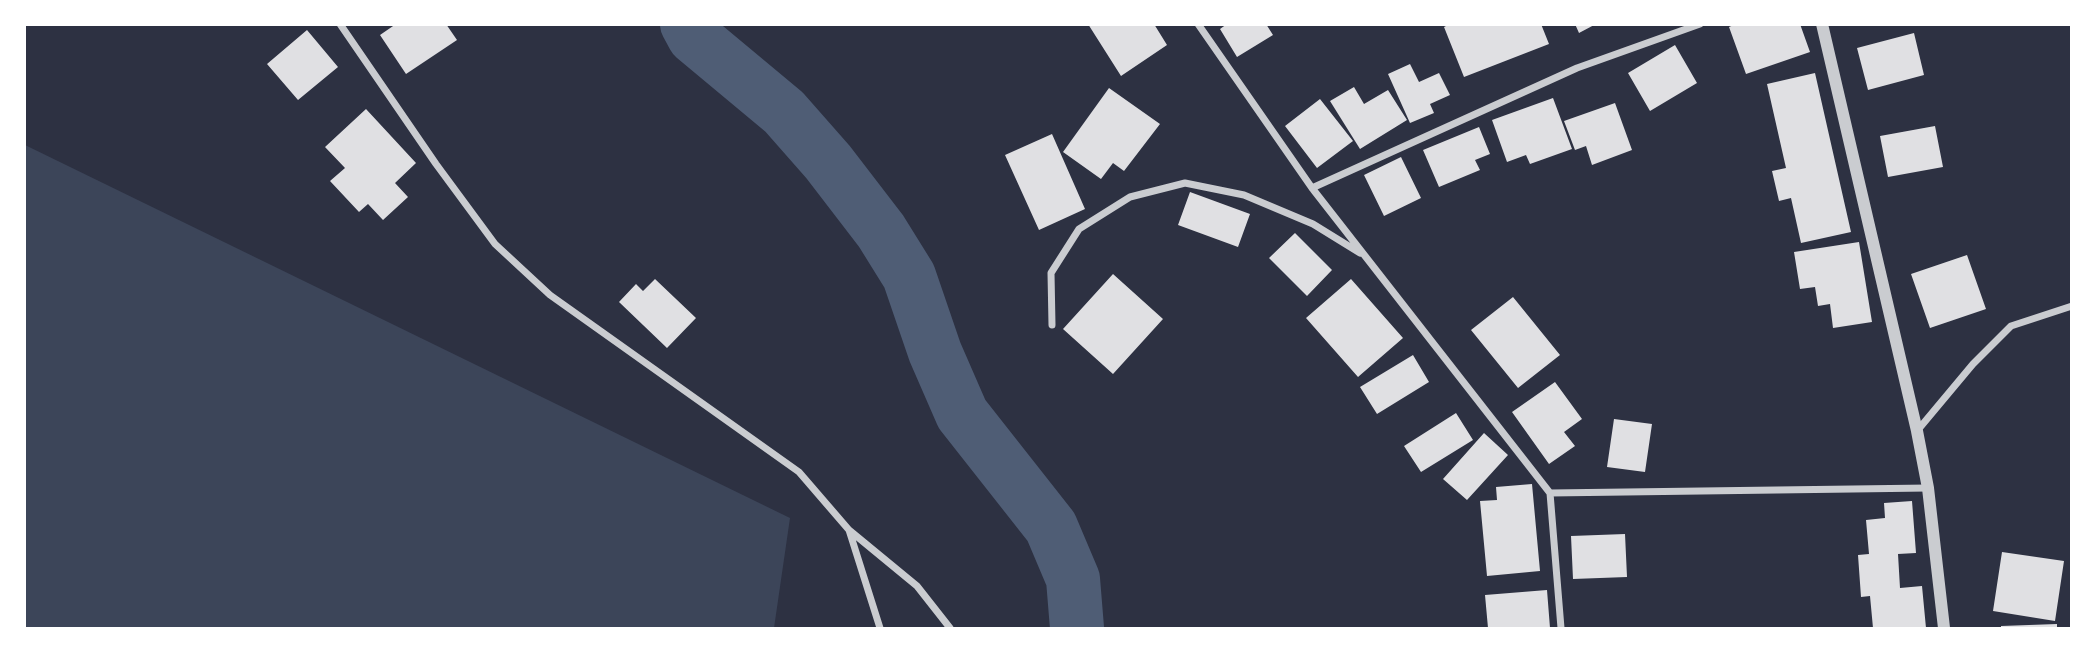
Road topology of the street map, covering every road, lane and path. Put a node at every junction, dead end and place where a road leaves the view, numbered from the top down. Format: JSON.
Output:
{"nodes":[{"id":1,"x":340,"y":24,"type":"edge"},
{"id":2,"x":1198,"y":24,"type":"edge"},
{"id":3,"x":1700,"y":24,"type":"edge"},
{"id":4,"x":1822,"y":24,"type":"edge"},
{"id":5,"x":1312,"y":188,"type":"junction"},
{"id":6,"x":1367,"y":257,"type":"junction"},
{"id":7,"x":2071,"y":306,"type":"edge"},
{"id":8,"x":1052,"y":325,"type":"dead end"},
{"id":9,"x":1917,"y":431,"type":"junction"},
{"id":10,"x":1928,"y":488,"type":"junction"},
{"id":11,"x":1550,"y":493,"type":"junction"},
{"id":12,"x":849,"y":530,"type":"junction"},
{"id":13,"x":880,"y":628,"type":"edge"},
{"id":14,"x":950,"y":628,"type":"edge"},
{"id":15,"x":1561,"y":628,"type":"edge"},
{"id":16,"x":1944,"y":628,"type":"edge"}],
"edges":[{"from":1,"to":12,"type":"street"},
{"from":2,"to":5,"type":"street"},
{"from":3,"to":5,"type":"street"},
{"from":4,"to":9,"type":"street"},
{"from":5,"to":6,"type":"street"},
{"from":6,"to":8,"type":"street"},
{"from":6,"to":11,"type":"street"},
{"from":7,"to":9,"type":"street"},
{"from":9,"to":10,"type":"street"},
{"from":10,"to":11,"type":"street"},
{"from":10,"to":16,"type":"street"},
{"from":11,"to":15,"type":"street"},
{"from":12,"to":13,"type":"street"},
{"from":12,"to":14,"type":"street"}]}
